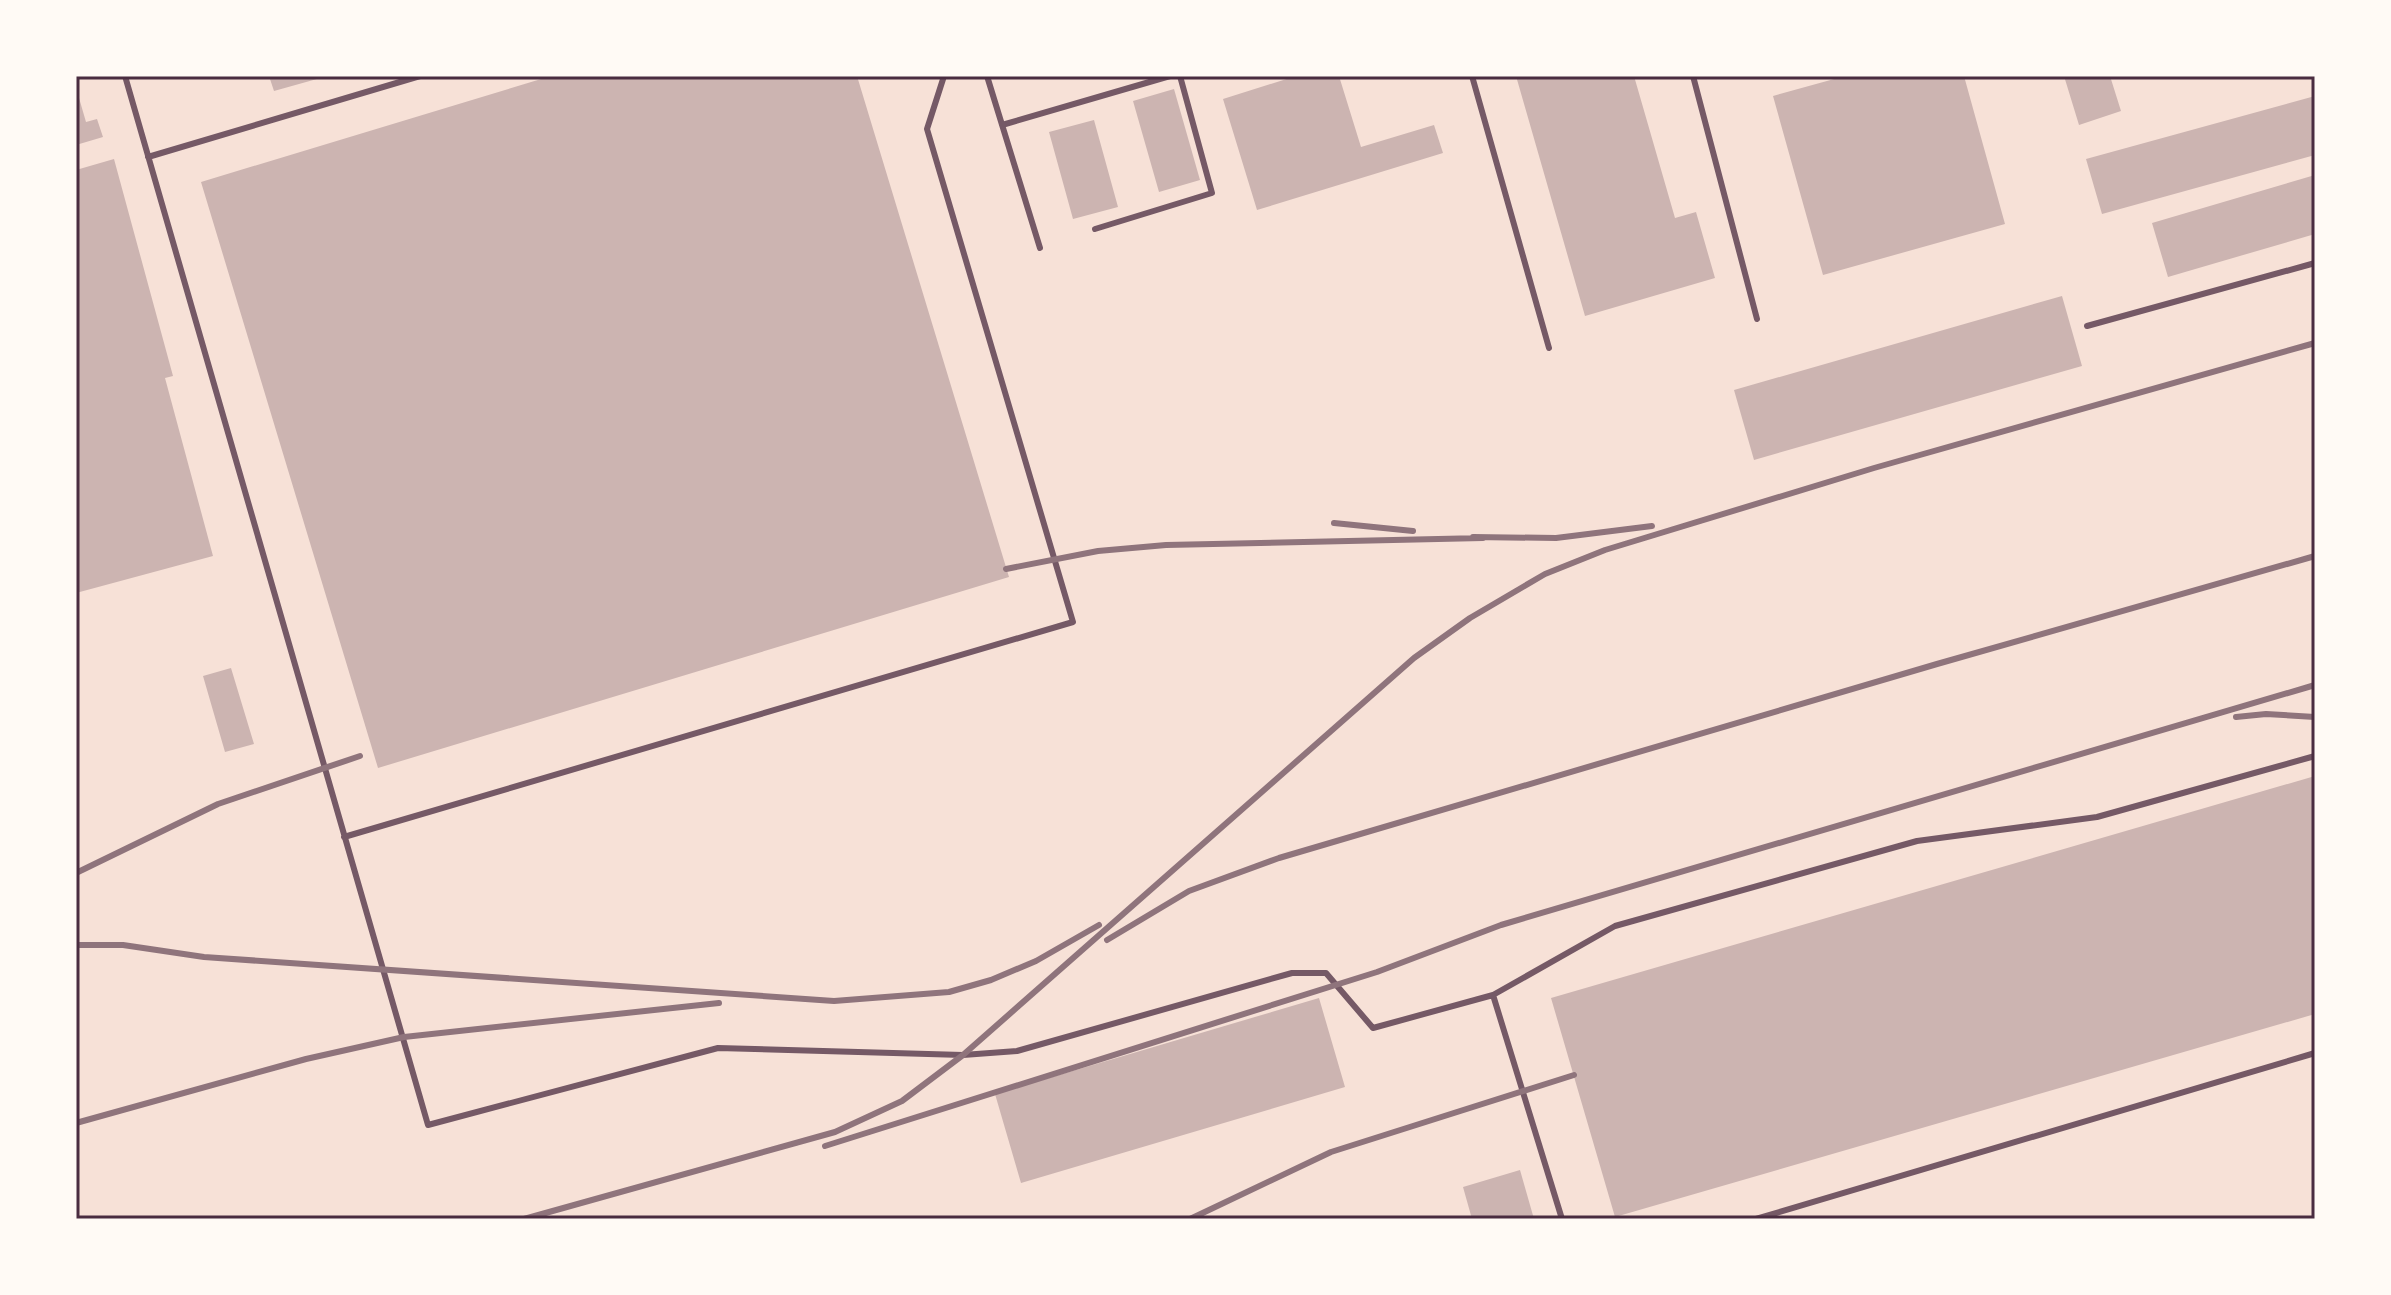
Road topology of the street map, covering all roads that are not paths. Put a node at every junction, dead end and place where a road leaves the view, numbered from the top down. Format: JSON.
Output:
{"nodes":[{"id":1,"x":125,"y":76,"type":"edge"},
{"id":2,"x":420,"y":76,"type":"edge"},
{"id":3,"x":944,"y":76,"type":"edge"},
{"id":4,"x":987,"y":76,"type":"edge"},
{"id":5,"x":1170,"y":76,"type":"edge"},
{"id":6,"x":1180,"y":76,"type":"edge"},
{"id":7,"x":1472,"y":76,"type":"edge"},
{"id":8,"x":1704,"y":76,"type":"edge"},
{"id":9,"x":1693,"y":78,"type":"edge"},
{"id":10,"x":1002,"y":125,"type":"junction"},
{"id":11,"x":148,"y":157,"type":"junction"},
{"id":12,"x":1095,"y":229,"type":"dead end"},
{"id":13,"x":1040,"y":248,"type":"dead end"},
{"id":14,"x":2315,"y":263,"type":"edge"},
{"id":15,"x":1757,"y":319,"type":"dead end"},
{"id":16,"x":2087,"y":326,"type":"dead end"},
{"id":17,"x":1549,"y":348,"type":"dead end"},
{"id":18,"x":2315,"y":756,"type":"edge"},
{"id":19,"x":344,"y":837,"type":"junction"},
{"id":20,"x":1493,"y":995,"type":"junction"},
{"id":21,"x":2315,"y":1053,"type":"edge"},
{"id":22,"x":1562,"y":1219,"type":"edge"},
{"id":23,"x":1756,"y":1219,"type":"edge"}],
"edges":[{"from":1,"to":11,"type":"lane"},
{"from":2,"to":11,"type":"lane"},
{"from":3,"to":19,"type":"lane"},
{"from":4,"to":10,"type":"lane"},
{"from":5,"to":10,"type":"lane"},
{"from":6,"to":12,"type":"lane"},
{"from":7,"to":17,"type":"lane"},
{"from":8,"to":9,"type":"lane"},
{"from":9,"to":15,"type":"lane"},
{"from":10,"to":13,"type":"lane"},
{"from":11,"to":19,"type":"lane"},
{"from":14,"to":16,"type":"lane"},
{"from":18,"to":20,"type":"lane"},
{"from":19,"to":20,"type":"lane"},
{"from":20,"to":22,"type":"lane"},
{"from":21,"to":23,"type":"lane"}]}
